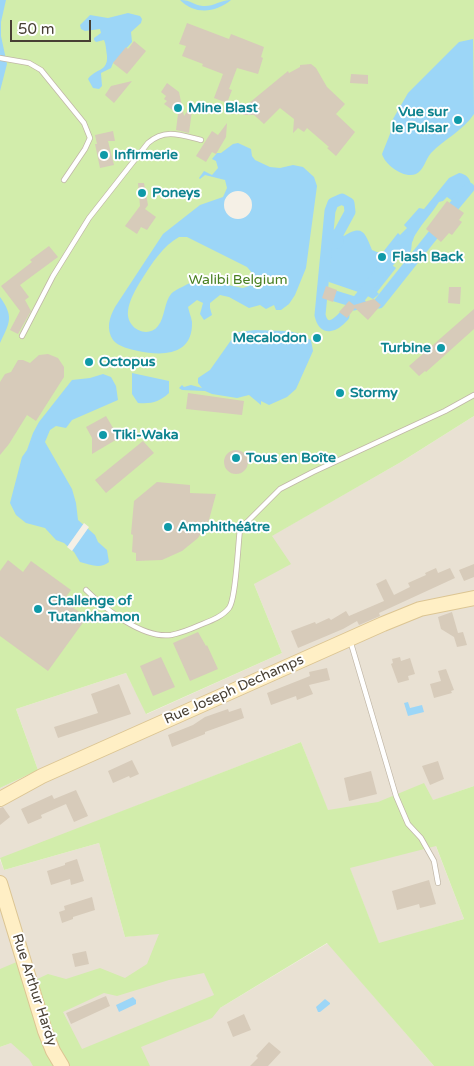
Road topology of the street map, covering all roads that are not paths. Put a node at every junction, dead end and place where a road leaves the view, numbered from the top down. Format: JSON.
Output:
{"nodes":[{"id":1,"x":0,"y":58,"type":"edge"},
{"id":2,"x":201,"y":140,"type":"dead end"},
{"id":3,"x":64,"y":180,"type":"dead end"},
{"id":4,"x":22,"y":336,"type":"dead end"},
{"id":5,"x":474,"y":395,"type":"edge"},
{"id":6,"x":86,"y":590,"type":"dead end"},
{"id":7,"x":474,"y":598,"type":"edge"},
{"id":8,"x":350,"y":638,"type":"junction"},
{"id":9,"x":0,"y":799,"type":"edge"},
{"id":10,"x":0,"y":883,"type":"edge"},
{"id":11,"x":438,"y":883,"type":"dead end"},
{"id":12,"x":62,"y":1066,"type":"edge"}],
"edges":[{"from":1,"to":3,"type":"lane"},
{"from":2,"to":4,"type":"lane"},
{"from":5,"to":6,"type":"lane"},
{"from":7,"to":8,"type":"street","name":"Rue Joseph Dechamps"},
{"from":8,"to":9,"type":"street","name":"Rue Joseph Dechamps"},
{"from":8,"to":11,"type":"lane"},
{"from":10,"to":12,"type":"street","name":"Rue Arthur Hardy"}]}
